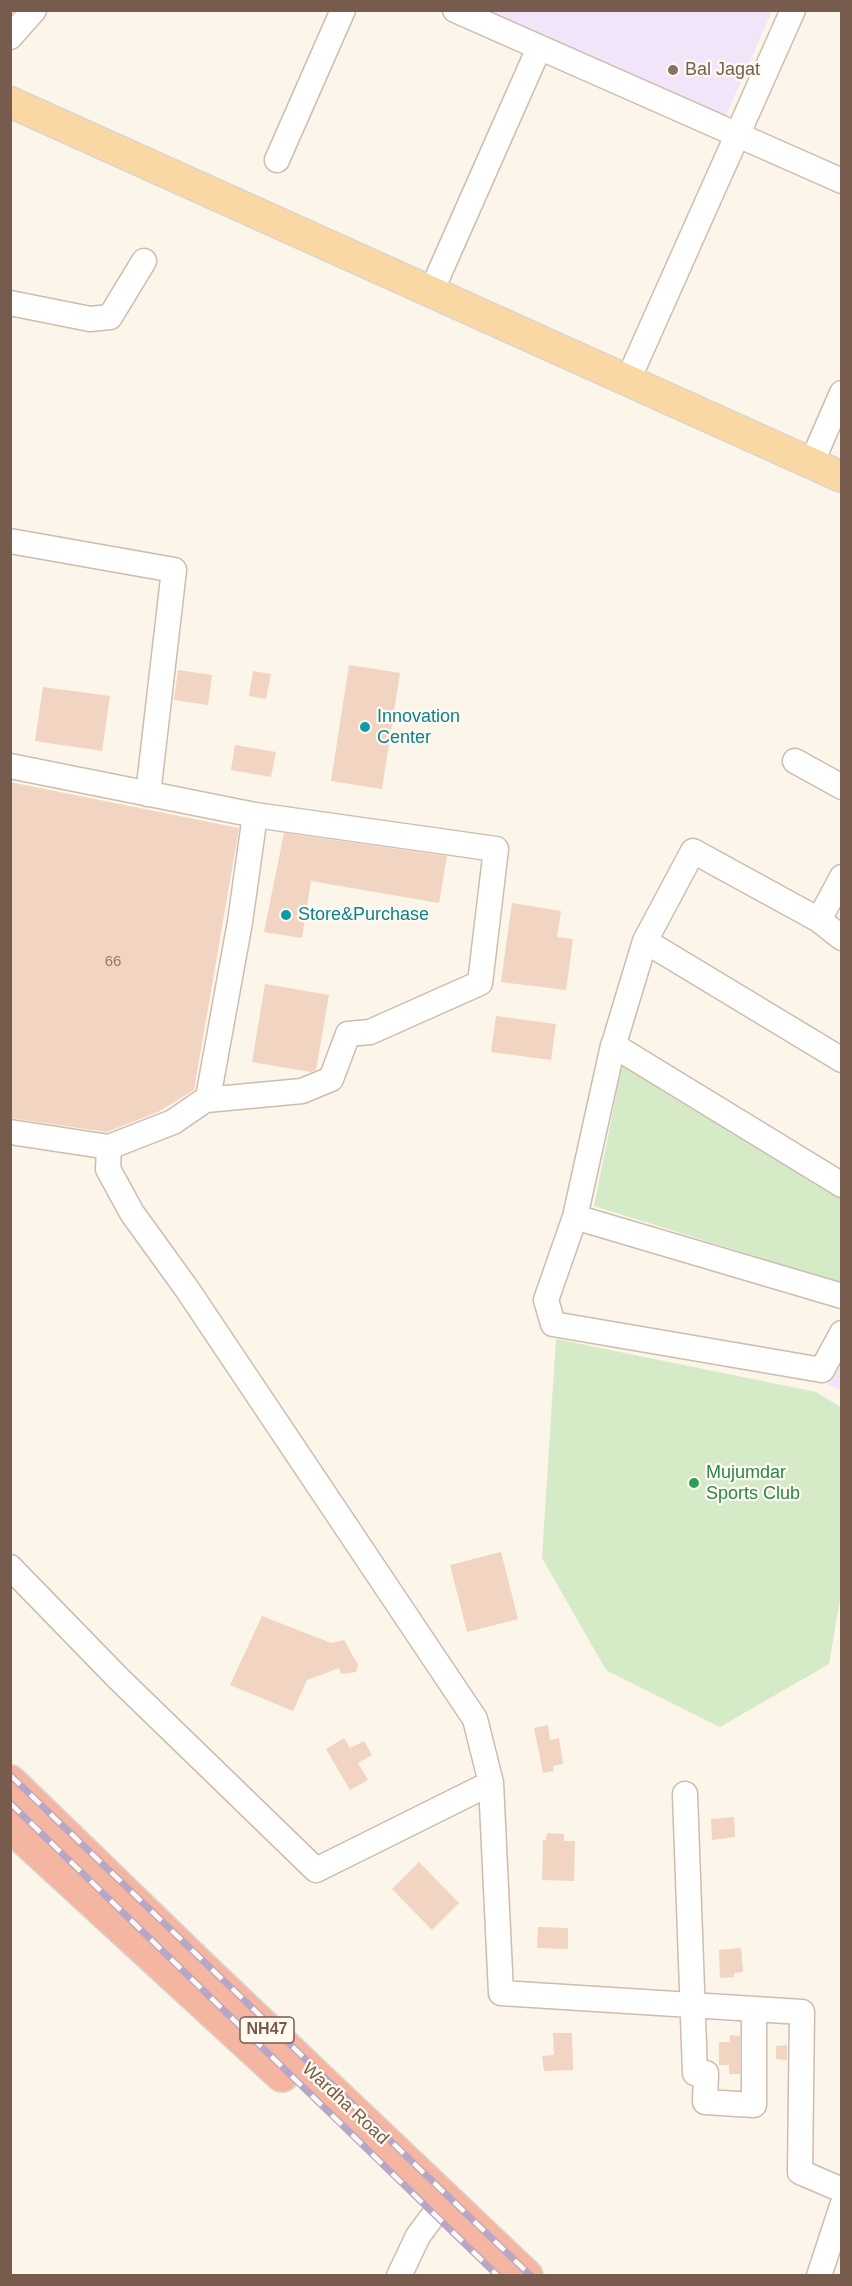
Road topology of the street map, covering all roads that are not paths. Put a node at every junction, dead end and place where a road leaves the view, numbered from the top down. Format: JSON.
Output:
{"nodes":[{"id":1,"x":34,"y":10,"type":"edge"},
{"id":2,"x":343,"y":10,"type":"edge"},
{"id":3,"x":455,"y":10,"type":"edge"},
{"id":4,"x":793,"y":10,"type":"edge"},
{"id":5,"x":10,"y":37,"type":"edge"},
{"id":6,"x":539,"y":48,"type":"junction"},
{"id":7,"x":10,"y":84,"type":"edge"},
{"id":8,"x":10,"y":102,"type":"edge"},
{"id":9,"x":736,"y":136,"type":"junction"},
{"id":10,"x":277,"y":160,"type":"dead end"},
{"id":11,"x":842,"y":181,"type":"edge"},
{"id":12,"x":144,"y":261,"type":"dead end"},
{"id":13,"x":434,"y":284,"type":"junction"},
{"id":14,"x":10,"y":303,"type":"edge"},
{"id":15,"x":631,"y":372,"type":"junction"},
{"id":16,"x":842,"y":393,"type":"edge"},
{"id":17,"x":828,"y":446,"type":"edge"},
{"id":18,"x":842,"y":477,"type":"edge"},
{"id":19,"x":10,"y":541,"type":"edge"},
{"id":20,"x":795,"y":761,"type":"dead end"},
{"id":21,"x":10,"y":766,"type":"edge"},
{"id":22,"x":842,"y":787,"type":"edge"},
{"id":23,"x":147,"y":794,"type":"junction"},
{"id":24,"x":255,"y":815,"type":"junction"},
{"id":25,"x":842,"y":877,"type":"edge"},
{"id":26,"x":819,"y":920,"type":"junction"},
{"id":27,"x":842,"y":938,"type":"edge"},
{"id":28,"x":645,"y":941,"type":"junction"},
{"id":29,"x":614,"y":1045,"type":"junction"},
{"id":30,"x":842,"y":1060,"type":"edge"},
{"id":31,"x":206,"y":1100,"type":"junction"},
{"id":32,"x":10,"y":1132,"type":"edge"},
{"id":33,"x":109,"y":1147,"type":"junction"},
{"id":34,"x":842,"y":1185,"type":"edge"},
{"id":35,"x":575,"y":1217,"type":"junction"},
{"id":36,"x":842,"y":1296,"type":"edge"},
{"id":37,"x":842,"y":1333,"type":"edge"},
{"id":38,"x":10,"y":1568,"type":"edge"},
{"id":39,"x":10,"y":1782,"type":"edge"},
{"id":40,"x":491,"y":1783,"type":"junction"},
{"id":41,"x":685,"y":1794,"type":"dead end"},
{"id":42,"x":10,"y":1825,"type":"edge"},
{"id":43,"x":691,"y":2005,"type":"junction"},
{"id":44,"x":754,"y":2009,"type":"junction"},
{"id":45,"x":842,"y":2190,"type":"edge"},
{"id":46,"x":842,"y":2206,"type":"edge"},
{"id":47,"x":432,"y":2217,"type":"junction"},
{"id":48,"x":399,"y":2276,"type":"edge"},
{"id":49,"x":495,"y":2276,"type":"edge"},
{"id":50,"x":526,"y":2276,"type":"edge"},
{"id":51,"x":819,"y":2276,"type":"edge"}],
"edges":[{"from":1,"to":5,"type":"street"},
{"from":2,"to":10,"type":"street"},
{"from":3,"to":6,"type":"street"},
{"from":4,"to":9,"type":"street"},
{"from":6,"to":9,"type":"street"},
{"from":6,"to":13,"type":"street"},
{"from":7,"to":13,"type":"main road"},
{"from":8,"to":13,"type":"main road"},
{"from":9,"to":11,"type":"street"},
{"from":9,"to":15,"type":"street"},
{"from":12,"to":14,"type":"street"},
{"from":13,"to":15,"type":"main road"},
{"from":15,"to":17,"type":"main road"},
{"from":16,"to":17,"type":"street"},
{"from":17,"to":18,"type":"main road"},
{"from":19,"to":23,"type":"street"},
{"from":20,"to":22,"type":"street"},
{"from":21,"to":23,"type":"street"},
{"from":23,"to":24,"type":"street"},
{"from":24,"to":31,"type":"street"},
{"from":24,"to":31,"type":"street"},
{"from":25,"to":26,"type":"street"},
{"from":26,"to":27,"type":"street"},
{"from":26,"to":28,"type":"street"},
{"from":28,"to":29,"type":"street"},
{"from":28,"to":30,"type":"street"},
{"from":29,"to":34,"type":"street"},
{"from":29,"to":35,"type":"street"},
{"from":31,"to":33,"type":"street"},
{"from":32,"to":33,"type":"street"},
{"from":33,"to":40,"type":"street"},
{"from":35,"to":36,"type":"street"},
{"from":35,"to":37,"type":"street"},
{"from":38,"to":40,"type":"street"},
{"from":39,"to":50,"type":"highway","name":"Wardha Road","number":"NH47"},
{"from":40,"to":43,"type":"street"},
{"from":41,"to":43,"type":"street"},
{"from":42,"to":47,"type":"highway","name":"Wardha Road","number":"NH47"},
{"from":43,"to":44,"type":"street"},
{"from":43,"to":44,"type":"street"},
{"from":44,"to":45,"type":"street"},
{"from":46,"to":51,"type":"street"},
{"from":47,"to":48,"type":"street"},
{"from":47,"to":49,"type":"highway","name":"Wardha Road","number":"NH47"}]}
